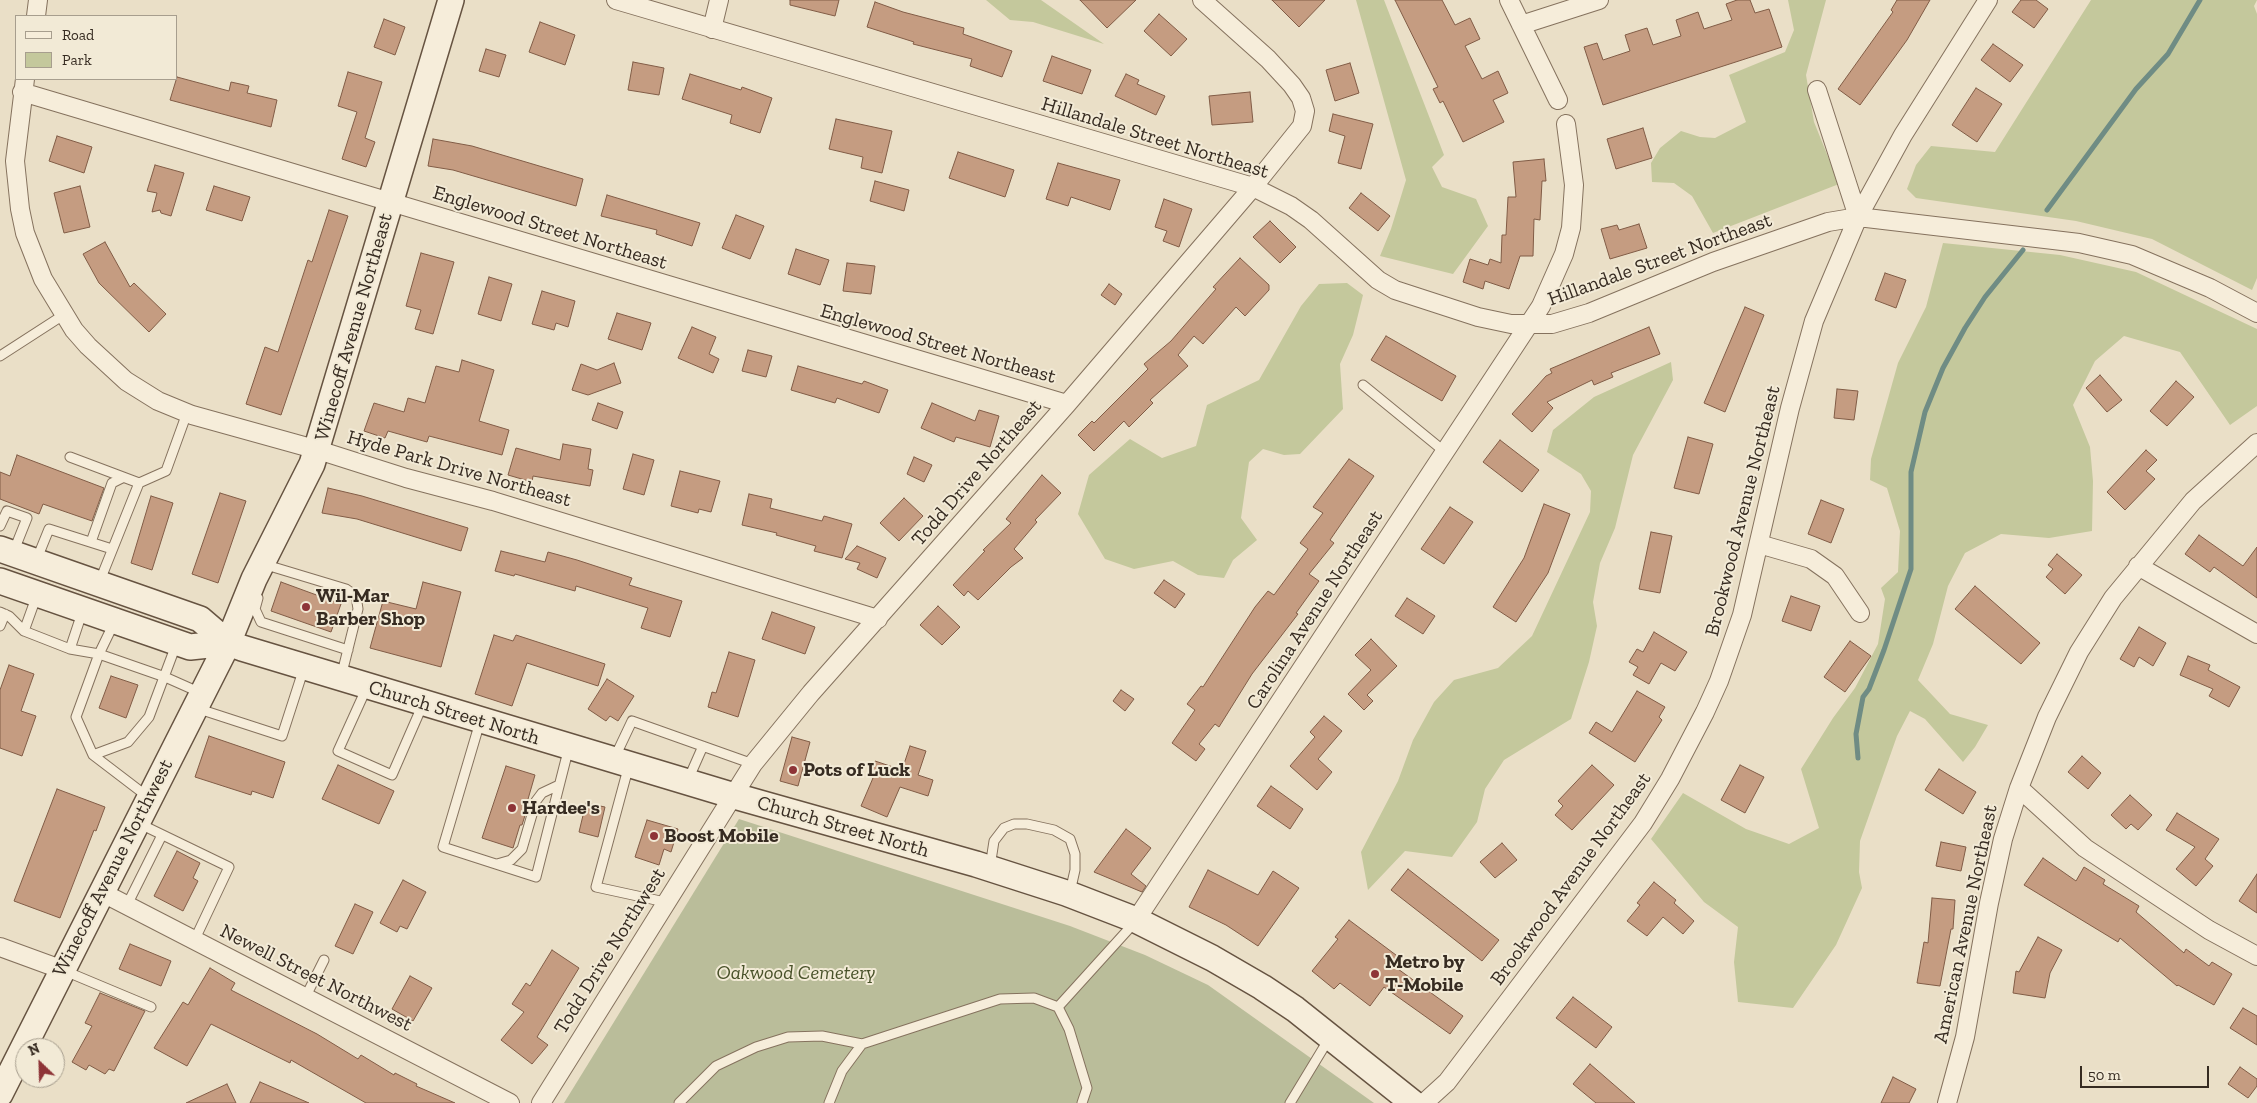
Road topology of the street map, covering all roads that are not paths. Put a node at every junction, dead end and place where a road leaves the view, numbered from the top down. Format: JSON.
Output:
{"nodes":[{"id":1,"x":38,"y":0,"type":"edge"},
{"id":2,"x":451,"y":0,"type":"edge"},
{"id":3,"x":616,"y":0,"type":"edge"},
{"id":4,"x":719,"y":0,"type":"edge"},
{"id":5,"x":1202,"y":0,"type":"edge"},
{"id":6,"x":1509,"y":0,"type":"edge"},
{"id":7,"x":1599,"y":0,"type":"edge"},
{"id":8,"x":1988,"y":0,"type":"edge"},
{"id":9,"x":36,"y":15,"type":"edge"},
{"id":10,"x":1521,"y":25,"type":"junction"},
{"id":11,"x":712,"y":29,"type":"junction"},
{"id":12,"x":24,"y":85,"type":"edge"},
{"id":13,"x":1817,"y":90,"type":"dead end"},
{"id":14,"x":1558,"y":100,"type":"dead end"},
{"id":15,"x":1566,"y":124,"type":"dead end"},
{"id":16,"x":1253,"y":187,"type":"junction"},
{"id":17,"x":390,"y":203,"type":"junction"},
{"id":18,"x":1858,"y":216,"type":"junction"},
{"id":19,"x":2257,"y":313,"type":"edge"},
{"id":20,"x":65,"y":314,"type":"junction"},
{"id":21,"x":1530,"y":324,"type":"junction"},
{"id":22,"x":0,"y":356,"type":"edge"},
{"id":23,"x":1363,"y":385,"type":"dead end"},
{"id":24,"x":1067,"y":404,"type":"junction"},
{"id":25,"x":187,"y":413,"type":"junction"},
{"id":26,"x":2257,"y":443,"type":"edge"},
{"id":27,"x":318,"y":450,"type":"junction"},
{"id":28,"x":1445,"y":452,"type":"junction"},
{"id":29,"x":70,"y":457,"type":"dead end"},
{"id":30,"x":122,"y":478,"type":"junction"},
{"id":31,"x":139,"y":483,"type":"junction"},
{"id":32,"x":0,"y":526,"type":"edge"},
{"id":33,"x":91,"y":542,"type":"junction"},
{"id":34,"x":1759,"y":544,"type":"junction"},
{"id":35,"x":112,"y":549,"type":"junction"},
{"id":36,"x":6,"y":551,"type":"edge"},
{"id":37,"x":36,"y":562,"type":"junction"},
{"id":38,"x":2138,"y":566,"type":"junction"},
{"id":39,"x":263,"y":578,"type":"junction"},
{"id":40,"x":0,"y":581,"type":"edge"},
{"id":41,"x":99,"y":583,"type":"junction"},
{"id":42,"x":37,"y":594,"type":"junction"},
{"id":43,"x":83,"y":610,"type":"junction"},
{"id":44,"x":2,"y":613,"type":"edge"},
{"id":45,"x":1860,"y":613,"type":"dead end"},
{"id":46,"x":878,"y":619,"type":"junction"},
{"id":47,"x":115,"y":621,"type":"junction"},
{"id":48,"x":0,"y":626,"type":"edge"},
{"id":49,"x":24,"y":632,"type":"junction"},
{"id":50,"x":2257,"y":634,"type":"edge"},
{"id":51,"x":177,"y":643,"type":"junction"},
{"id":52,"x":228,"y":643,"type":"junction"},
{"id":53,"x":70,"y":649,"type":"junction"},
{"id":54,"x":348,"y":650,"type":"junction"},
{"id":55,"x":99,"y":654,"type":"junction"},
{"id":56,"x":304,"y":668,"type":"junction"},
{"id":57,"x":165,"y":677,"type":"junction"},
{"id":58,"x":340,"y":679,"type":"junction"},
{"id":59,"x":367,"y":687,"type":"junction"},
{"id":60,"x":198,"y":700,"type":"junction"},
{"id":61,"x":423,"y":704,"type":"junction"},
{"id":62,"x":480,"y":721,"type":"junction"},
{"id":63,"x":702,"y":746,"type":"junction"},
{"id":64,"x":569,"y":747,"type":"junction"},
{"id":65,"x":93,"y":755,"type":"junction"},
{"id":66,"x":621,"y":762,"type":"junction"},
{"id":67,"x":753,"y":764,"type":"junction"},
{"id":68,"x":687,"y":782,"type":"junction"},
{"id":69,"x":560,"y":785,"type":"junction"},
{"id":70,"x":2019,"y":788,"type":"junction"},
{"id":71,"x":732,"y":795,"type":"junction"},
{"id":72,"x":148,"y":797,"type":"junction"},
{"id":73,"x":136,"y":822,"type":"junction"},
{"id":74,"x":162,"y":835,"type":"junction"},
{"id":75,"x":497,"y":864,"type":"junction"},
{"id":76,"x":989,"y":869,"type":"junction"},
{"id":77,"x":101,"y":892,"type":"junction"},
{"id":78,"x":1069,"y":894,"type":"junction"},
{"id":79,"x":665,"y":902,"type":"junction"},
{"id":80,"x":127,"y":905,"type":"junction"},
{"id":81,"x":1136,"y":920,"type":"junction"},
{"id":82,"x":194,"y":939,"type":"junction"},
{"id":83,"x":0,"y":947,"type":"edge"},
{"id":84,"x":2257,"y":956,"type":"edge"},
{"id":85,"x":324,"y":960,"type":"dead end"},
{"id":86,"x":63,"y":970,"type":"junction"},
{"id":87,"x":306,"y":996,"type":"junction"},
{"id":88,"x":151,"y":1007,"type":"dead end"},
{"id":89,"x":1058,"y":1007,"type":"junction"},
{"id":90,"x":1330,"y":1037,"type":"junction"},
{"id":91,"x":862,"y":1044,"type":"junction"},
{"id":92,"x":0,"y":1094,"type":"edge"},
{"id":93,"x":510,"y":1103,"type":"edge"},
{"id":94,"x":541,"y":1103,"type":"edge"},
{"id":95,"x":679,"y":1103,"type":"edge"},
{"id":96,"x":829,"y":1103,"type":"edge"},
{"id":97,"x":1082,"y":1103,"type":"edge"},
{"id":98,"x":1290,"y":1103,"type":"edge"},
{"id":99,"x":1413,"y":1103,"type":"edge"},
{"id":100,"x":1424,"y":1103,"type":"edge"},
{"id":101,"x":1947,"y":1103,"type":"edge"}],
"edges":[{"from":1,"to":9,"type":"street"},
{"from":2,"to":17,"type":"main road","name":"Winecoff Avenue Northeast"},
{"from":3,"to":11,"type":"street","name":"Hillandale Street Northeast"},
{"from":4,"to":11,"type":"street"},
{"from":5,"to":16,"type":"street","name":"Todd Drive Northeast"},
{"from":6,"to":10,"type":"street"},
{"from":7,"to":10,"type":"street"},
{"from":8,"to":18,"type":"street","name":"Brookwood Avenue Northeast"},
{"from":10,"to":14,"type":"street"},
{"from":11,"to":16,"type":"street","name":"Hillandale Street Northeast"},
{"from":12,"to":17,"type":"street","name":"Englewood Street Northeast"},
{"from":12,"to":20,"type":"street","name":"Hyde Park Drive Northeast"},
{"from":13,"to":18,"type":"street"},
{"from":15,"to":21,"type":"street","name":"Carolina Avenue Northeast"},
{"from":16,"to":21,"type":"street","name":"Hillandale Street Northeast"},
{"from":16,"to":24,"type":"street","name":"Todd Drive Northeast"},
{"from":17,"to":24,"type":"street","name":"Englewood Street Northeast"},
{"from":17,"to":27,"type":"main road","name":"Winecoff Avenue Northeast"},
{"from":18,"to":19,"type":"street","name":"Hillandale Street Northeast"},
{"from":18,"to":21,"type":"street","name":"Hillandale Street Northeast"},
{"from":18,"to":34,"type":"street","name":"Brookwood Avenue Northeast"},
{"from":20,"to":22,"type":"lane"},
{"from":20,"to":25,"type":"street","name":"Hyde Park Drive Northeast"},
{"from":21,"to":28,"type":"street","name":"Carolina Avenue Northeast"},
{"from":23,"to":28,"type":"lane"},
{"from":24,"to":46,"type":"street","name":"Todd Drive Northeast"},
{"from":25,"to":27,"type":"street","name":"Hyde Park Drive Northeast"},
{"from":25,"to":31,"type":"lane"},
{"from":26,"to":38,"type":"street","name":"American Avenue Northeast"},
{"from":27,"to":39,"type":"main road","name":"Winecoff Avenue Northeast"},
{"from":27,"to":46,"type":"street","name":"Hyde Park Drive Northeast"},
{"from":28,"to":81,"type":"street","name":"Carolina Avenue Northeast"},
{"from":29,"to":30,"type":"lane"},
{"from":30,"to":31,"type":"lane"},
{"from":30,"to":33,"type":"lane"},
{"from":31,"to":35,"type":"lane"},
{"from":32,"to":36,"type":"lane"},
{"from":33,"to":35,"type":"lane"},
{"from":33,"to":37,"type":"lane"},
{"from":34,"to":45,"type":"street"},
{"from":34,"to":100,"type":"street","name":"Brookwood Avenue Northeast"},
{"from":35,"to":41,"type":"lane"},
{"from":36,"to":37,"type":"main road","name":"Church Street North"},
{"from":37,"to":41,"type":"main road","name":"Church Street North"},
{"from":38,"to":50,"type":"street"},
{"from":38,"to":70,"type":"street","name":"American Avenue Northeast"},
{"from":39,"to":52,"type":"main road","name":"Winecoff Avenue Northeast"},
{"from":39,"to":54,"type":"lane"},
{"from":39,"to":54,"type":"lane"},
{"from":40,"to":42,"type":"main road","name":"Church Street North"},
{"from":41,"to":52,"type":"main road","name":"Church Street North"},
{"from":42,"to":43,"type":"main road","name":"Church Street North"},
{"from":42,"to":49,"type":"lane"},
{"from":43,"to":47,"type":"main road","name":"Church Street North"},
{"from":43,"to":53,"type":"lane"},
{"from":44,"to":48,"type":"lane"},
{"from":44,"to":49,"type":"lane"},
{"from":46,"to":67,"type":"street","name":"Todd Drive Northeast"},
{"from":47,"to":51,"type":"main road","name":"Church Street North"},
{"from":47,"to":55,"type":"lane"},
{"from":49,"to":53,"type":"lane"},
{"from":51,"to":52,"type":"main road","name":"Church Street North"},
{"from":51,"to":57,"type":"lane"},
{"from":52,"to":56,"type":"main road","name":"Church Street North"},
{"from":52,"to":60,"type":"main road","name":"Winecoff Avenue Northwest"},
{"from":53,"to":55,"type":"lane"},
{"from":54,"to":58,"type":"lane"},
{"from":55,"to":57,"type":"lane"},
{"from":55,"to":65,"type":"lane"},
{"from":56,"to":58,"type":"main road","name":"Church Street North"},
{"from":56,"to":60,"type":"lane"},
{"from":57,"to":60,"type":"lane"},
{"from":57,"to":65,"type":"lane"},
{"from":58,"to":59,"type":"main road","name":"Church Street North"},
{"from":59,"to":61,"type":"main road","name":"Church Street North"},
{"from":59,"to":61,"type":"lane"},
{"from":60,"to":72,"type":"main road","name":"Winecoff Avenue Northwest"},
{"from":61,"to":62,"type":"main road","name":"Church Street North"},
{"from":62,"to":64,"type":"main road","name":"Church Street North"},
{"from":62,"to":75,"type":"lane"},
{"from":63,"to":66,"type":"lane"},
{"from":63,"to":67,"type":"lane"},
{"from":63,"to":68,"type":"lane"},
{"from":64,"to":66,"type":"main road","name":"Church Street North"},
{"from":64,"to":69,"type":"lane"},
{"from":65,"to":72,"type":"lane"},
{"from":66,"to":68,"type":"main road","name":"Church Street North"},
{"from":66,"to":79,"type":"lane"},
{"from":67,"to":71,"type":"street","name":"Todd Drive Northeast"},
{"from":68,"to":71,"type":"main road","name":"Church Street North"},
{"from":69,"to":75,"type":"lane"},
{"from":69,"to":75,"type":"lane"},
{"from":70,"to":84,"type":"street"},
{"from":70,"to":101,"type":"street","name":"American Avenue Northeast"},
{"from":71,"to":76,"type":"main road","name":"Church Street North"},
{"from":71,"to":79,"type":"street","name":"Todd Drive Northwest"},
{"from":72,"to":73,"type":"main road","name":"Winecoff Avenue Northwest"},
{"from":73,"to":74,"type":"lane"},
{"from":73,"to":77,"type":"main road","name":"Winecoff Avenue Northwest"},
{"from":74,"to":80,"type":"lane"},
{"from":74,"to":82,"type":"lane"},
{"from":76,"to":78,"type":"main road","name":"Church Street North"},
{"from":76,"to":78,"type":"lane"},
{"from":77,"to":80,"type":"street","name":"Newell Street Northwest"},
{"from":77,"to":86,"type":"main road","name":"Winecoff Avenue Northwest"},
{"from":78,"to":81,"type":"main road","name":"Church Street North"},
{"from":79,"to":94,"type":"street","name":"Todd Drive Northwest"},
{"from":80,"to":82,"type":"street","name":"Newell Street Northwest"},
{"from":81,"to":89,"type":"lane"},
{"from":81,"to":90,"type":"main road","name":"Church Street North"},
{"from":82,"to":87,"type":"street","name":"Newell Street Northwest"},
{"from":83,"to":86,"type":"street"},
{"from":85,"to":87,"type":"lane"},
{"from":86,"to":88,"type":"lane"},
{"from":86,"to":92,"type":"main road","name":"Winecoff Avenue Northwest"},
{"from":87,"to":93,"type":"street","name":"Newell Street Northwest"},
{"from":89,"to":91,"type":"lane"},
{"from":89,"to":97,"type":"lane"},
{"from":90,"to":98,"type":"lane"},
{"from":90,"to":99,"type":"main road","name":"Church Street North"},
{"from":91,"to":95,"type":"lane"},
{"from":91,"to":96,"type":"lane"}]}
